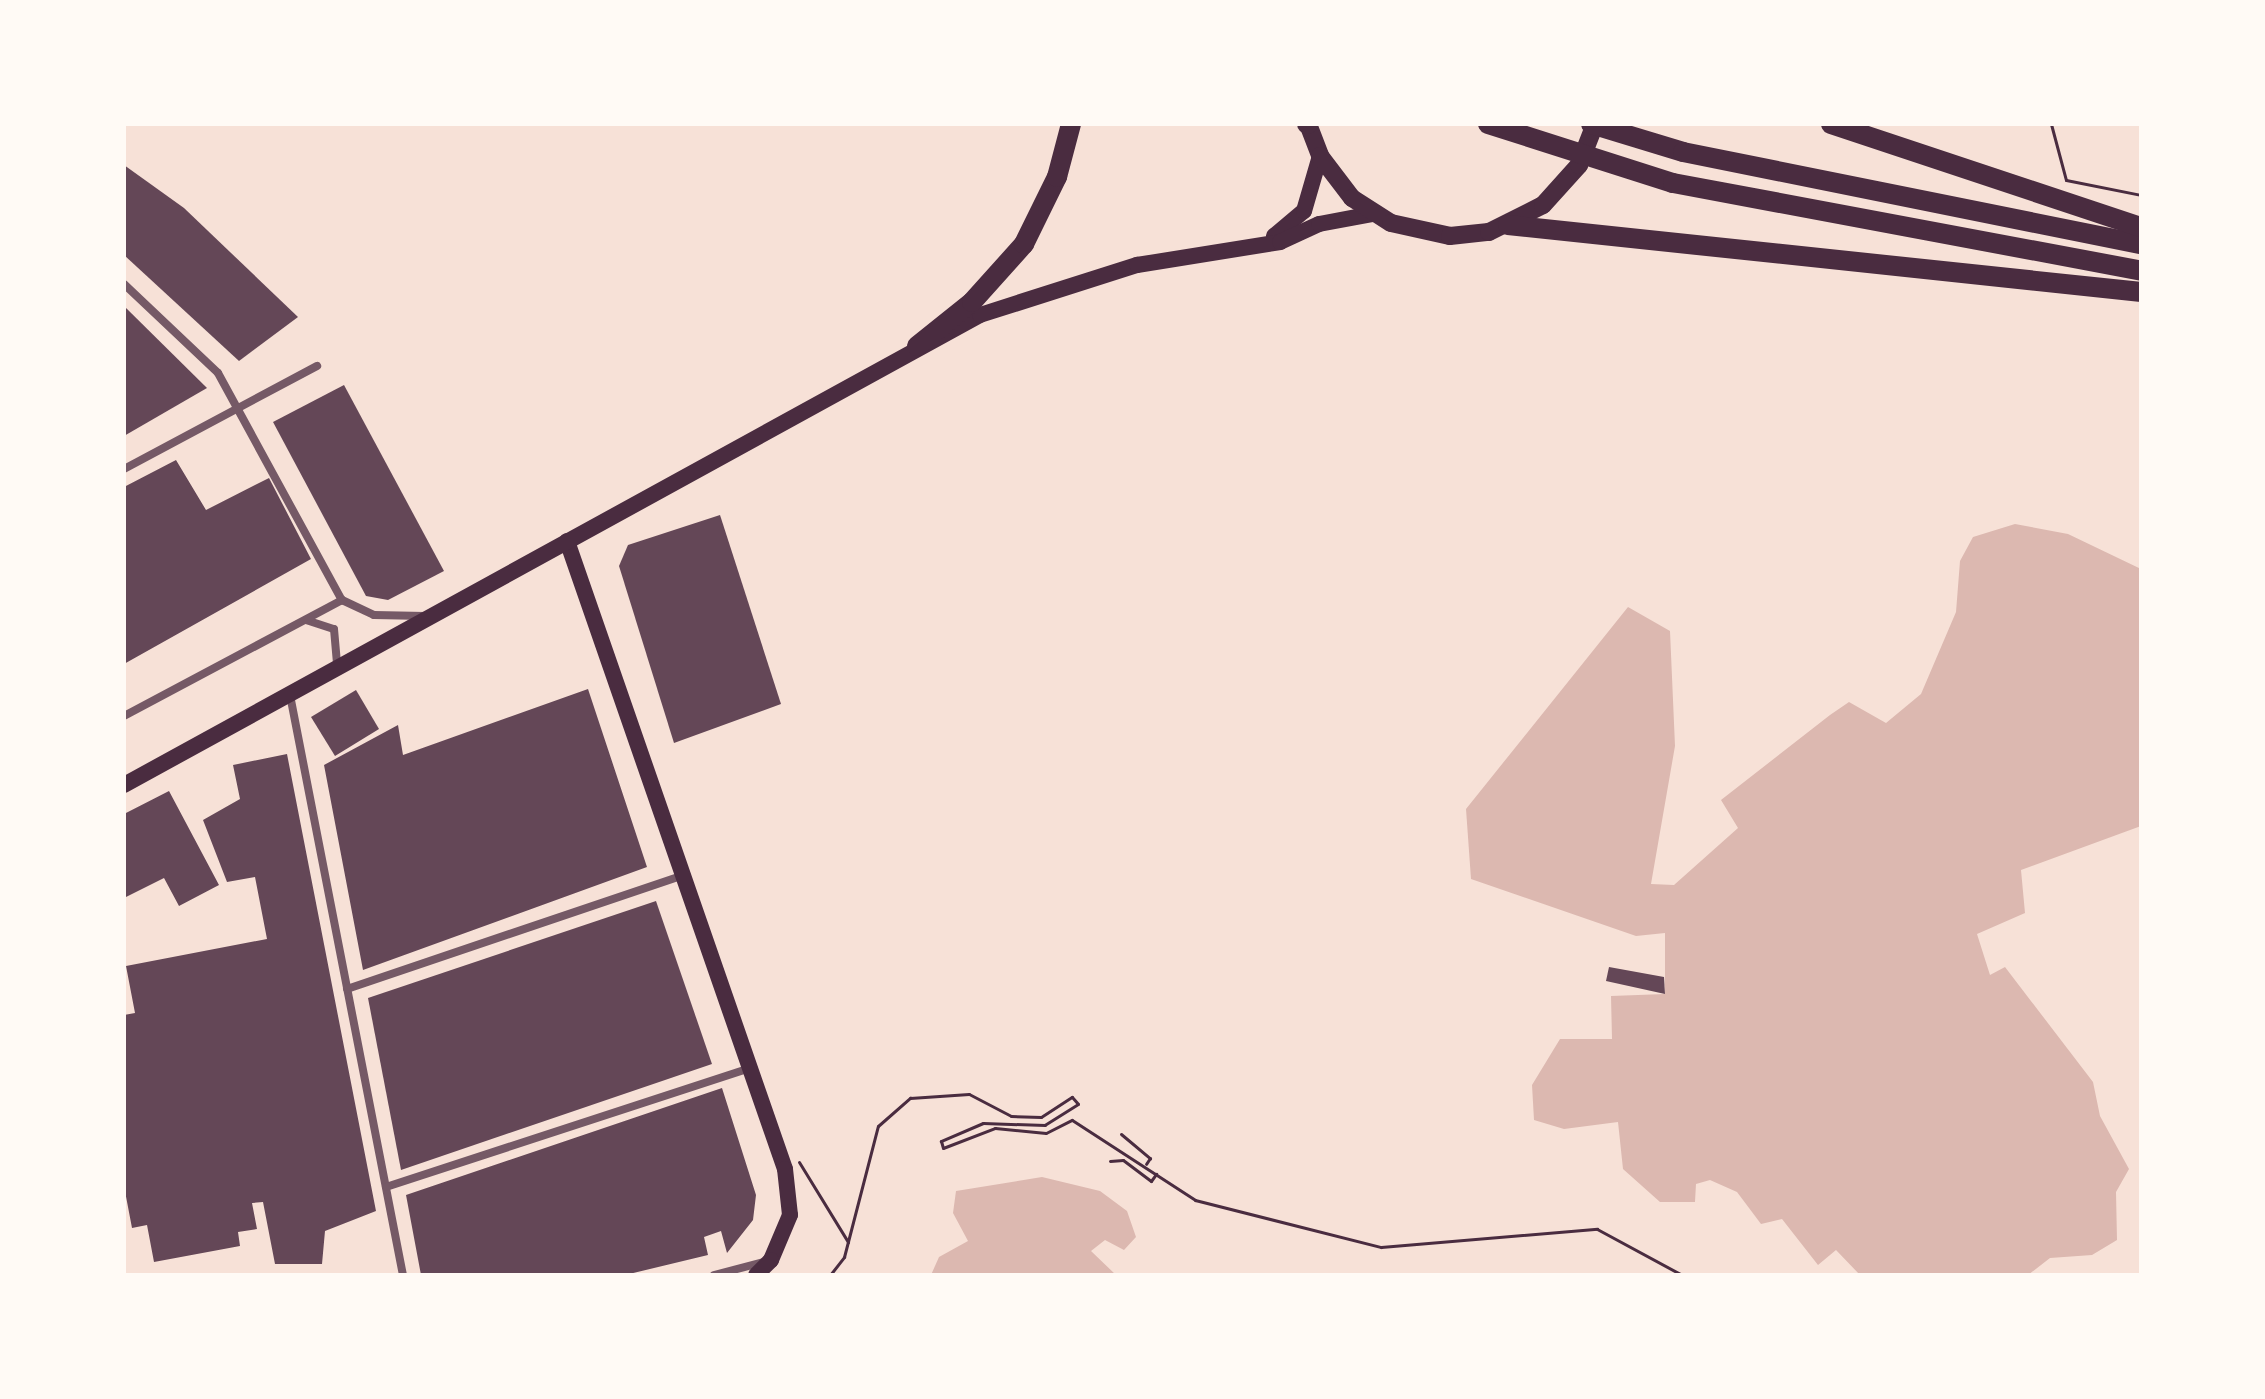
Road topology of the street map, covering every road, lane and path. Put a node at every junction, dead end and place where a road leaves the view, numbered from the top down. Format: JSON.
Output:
{"nodes":[{"id":1,"x":1071,"y":124,"type":"edge"},
{"id":2,"x":1308,"y":124,"type":"edge"},
{"id":3,"x":1488,"y":124,"type":"edge"},
{"id":4,"x":1593,"y":124,"type":"edge"},
{"id":5,"x":1831,"y":124,"type":"edge"},
{"id":6,"x":2051,"y":124,"type":"edge"},
{"id":7,"x":1320,"y":156,"type":"junction"},
{"id":8,"x":2141,"y":195,"type":"edge"},
{"id":9,"x":1373,"y":214,"type":"junction"},
{"id":10,"x":1508,"y":225,"type":"junction"},
{"id":11,"x":2141,"y":227,"type":"edge"},
{"id":12,"x":2141,"y":244,"type":"edge"},
{"id":13,"x":1255,"y":247,"type":"junction"},
{"id":14,"x":2141,"y":271,"type":"edge"},
{"id":15,"x":124,"y":284,"type":"edge"},
{"id":16,"x":2141,"y":292,"type":"edge"},
{"id":17,"x":917,"y":346,"type":"junction"},
{"id":18,"x":317,"y":366,"type":"dead end"},
{"id":19,"x":241,"y":407,"type":"junction"},
{"id":20,"x":124,"y":469,"type":"edge"},
{"id":21,"x":567,"y":541,"type":"junction"},
{"id":22,"x":342,"y":600,"type":"junction"},
{"id":23,"x":433,"y":616,"type":"junction"},
{"id":24,"x":305,"y":620,"type":"junction"},
{"id":25,"x":337,"y":669,"type":"junction"},
{"id":26,"x":290,"y":695,"type":"junction"},
{"id":27,"x":124,"y":716,"type":"edge"},
{"id":28,"x":124,"y":785,"type":"edge"},
{"id":29,"x":683,"y":875,"type":"junction"},
{"id":30,"x":347,"y":989,"type":"junction"},
{"id":31,"x":751,"y":1068,"type":"junction"},
{"id":32,"x":1121,"y":1134,"type":"dead end"},
{"id":33,"x":1110,"y":1161,"type":"dead end"},
{"id":34,"x":1146,"y":1164,"type":"junction"},
{"id":35,"x":785,"y":1169,"type":"junction"},
{"id":36,"x":1156,"y":1174,"type":"junction"},
{"id":37,"x":386,"y":1187,"type":"junction"},
{"id":38,"x":848,"y":1242,"type":"junction"},
{"id":39,"x":771,"y":1260,"type":"junction"},
{"id":40,"x":403,"y":1275,"type":"edge"},
{"id":41,"x":714,"y":1275,"type":"edge"},
{"id":42,"x":756,"y":1275,"type":"edge"},
{"id":43,"x":830,"y":1275,"type":"edge"},
{"id":44,"x":1682,"y":1275,"type":"edge"}],
"edges":[{"from":1,"to":17,"type":"highway"},
{"from":2,"to":7,"type":"main road"},
{"from":3,"to":14,"type":"highway"},
{"from":4,"to":10,"type":"main road"},
{"from":4,"to":12,"type":"highway"},
{"from":5,"to":11,"type":"highway"},
{"from":6,"to":8,"type":"path"},
{"from":7,"to":9,"type":"main road"},
{"from":7,"to":13,"type":"main road"},
{"from":9,"to":10,"type":"main road"},
{"from":9,"to":13,"type":"main road"},
{"from":10,"to":16,"type":"highway"},
{"from":13,"to":17,"type":"main road"},
{"from":15,"to":19,"type":"street"},
{"from":17,"to":21,"type":"main road"},
{"from":18,"to":19,"type":"street"},
{"from":19,"to":20,"type":"street"},
{"from":19,"to":22,"type":"street"},
{"from":21,"to":23,"type":"main road"},
{"from":21,"to":29,"type":"main road"},
{"from":22,"to":23,"type":"street"},
{"from":22,"to":24,"type":"street"},
{"from":23,"to":25,"type":"main road"},
{"from":24,"to":25,"type":"street"},
{"from":24,"to":27,"type":"street"},
{"from":25,"to":26,"type":"main road"},
{"from":26,"to":28,"type":"main road"},
{"from":26,"to":30,"type":"street"},
{"from":29,"to":30,"type":"street"},
{"from":29,"to":31,"type":"main road"},
{"from":30,"to":37,"type":"street"},
{"from":31,"to":35,"type":"main road"},
{"from":31,"to":37,"type":"street"},
{"from":32,"to":34,"type":"path"},
{"from":33,"to":36,"type":"path"},
{"from":34,"to":36,"type":"path"},
{"from":34,"to":38,"type":"path"},
{"from":35,"to":38,"type":"path"},
{"from":35,"to":39,"type":"main road"},
{"from":36,"to":44,"type":"path"},
{"from":37,"to":40,"type":"street"},
{"from":38,"to":43,"type":"path"},
{"from":39,"to":41,"type":"street"},
{"from":39,"to":42,"type":"main road"}]}
